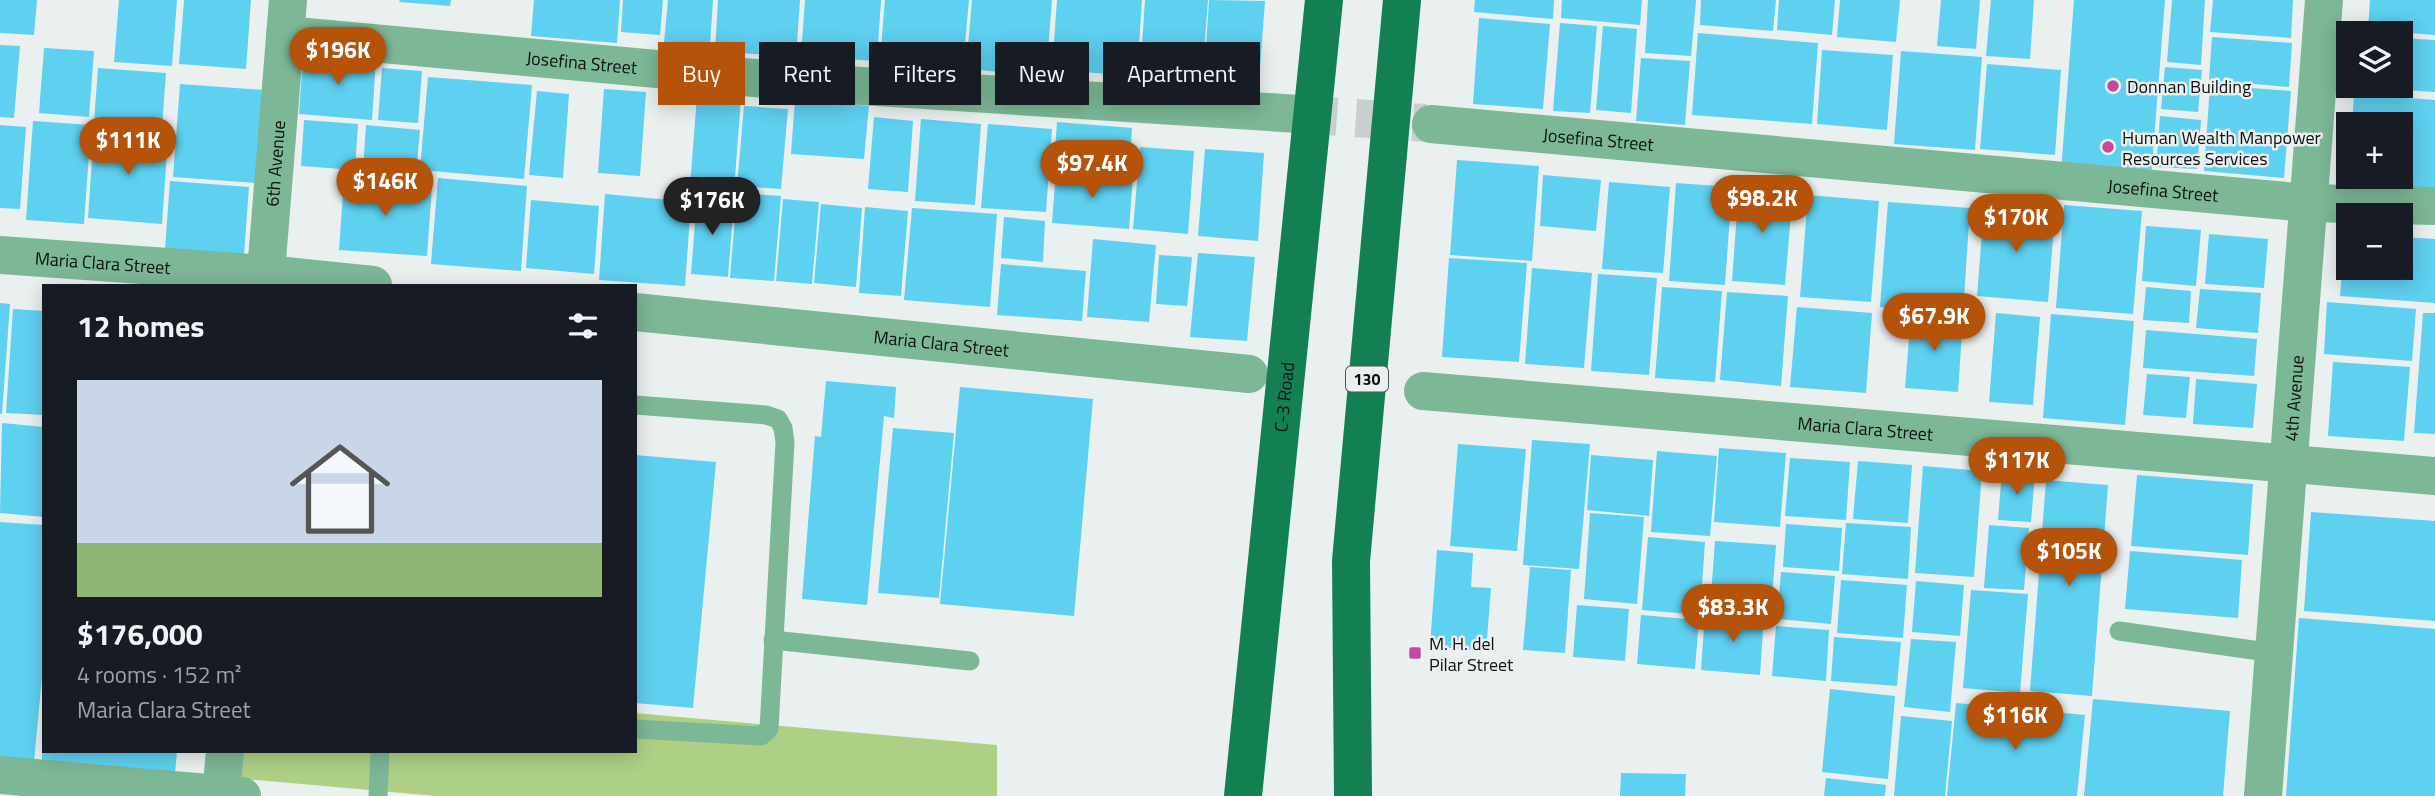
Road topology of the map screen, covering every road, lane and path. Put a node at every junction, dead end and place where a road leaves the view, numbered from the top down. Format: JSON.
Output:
{"nodes":[{"id":1,"x":1324,"y":0,"type":"edge"},
{"id":2,"x":1402,"y":0,"type":"edge"},
{"id":3,"x":2324,"y":0,"type":"edge"},
{"id":4,"x":286,"y":18,"type":"edge"},
{"id":5,"x":1299,"y":114,"type":"tunnel mouth"},
{"id":6,"x":1431,"y":124,"type":"tunnel mouth"},
{"id":7,"x":2308,"y":203,"type":"junction"},
{"id":8,"x":2435,"y":205,"type":"edge"},
{"id":9,"x":0,"y":255,"type":"edge"},
{"id":10,"x":265,"y":280,"type":"edge"},
{"id":11,"x":351,"y":284,"type":"edge"},
{"id":12,"x":637,"y":312,"type":"edge"},
{"id":13,"x":1249,"y":374,"type":"dead end"},
{"id":14,"x":1423,"y":391,"type":"dead end"},
{"id":15,"x":637,"y":405,"type":"edge"},
{"id":16,"x":2288,"y":463,"type":"junction"},
{"id":17,"x":2435,"y":477,"type":"edge"},
{"id":18,"x":2119,"y":631,"type":"dead end"},
{"id":19,"x":773,"y":640,"type":"junction"},
{"id":20,"x":2274,"y":653,"type":"junction"},
{"id":21,"x":970,"y":661,"type":"dead end"},
{"id":22,"x":637,"y":729,"type":"edge"},
{"id":23,"x":225,"y":753,"type":"edge"},
{"id":24,"x":380,"y":753,"type":"edge"},
{"id":25,"x":0,"y":775,"type":"edge"},
{"id":26,"x":85,"y":789,"type":"edge"},
{"id":27,"x":232,"y":795,"type":"edge"},
{"id":28,"x":378,"y":796,"type":"edge"},
{"id":29,"x":1243,"y":796,"type":"edge"},
{"id":30,"x":1353,"y":796,"type":"edge"},
{"id":31,"x":2263,"y":796,"type":"edge"}],
"edges":[{"from":1,"to":29,"type":"main road","name":"C-3 Road"},
{"from":2,"to":30,"type":"main road","number":"130"},
{"from":3,"to":7,"type":"street","name":"4th Avenue"},
{"from":4,"to":5,"type":"street","name":"Josefina Street"},
{"from":4,"to":10,"type":"street","name":"6th Avenue"},
{"from":6,"to":7,"type":"street","name":"Josefina Street"},
{"from":7,"to":8,"type":"street","name":"Josefina Street"},
{"from":7,"to":16,"type":"street","name":"4th Avenue"},
{"from":9,"to":10,"type":"street","name":"Maria Clara Street"},
{"from":10,"to":11,"type":"street","name":"Maria Clara Street"},
{"from":12,"to":13,"type":"street","name":"Maria Clara Street"},
{"from":14,"to":16,"type":"street","name":"Maria Clara Street"},
{"from":15,"to":19,"type":"lane"},
{"from":16,"to":17,"type":"street","name":"Maria Clara Street"},
{"from":16,"to":20,"type":"street","name":"4th Avenue"},
{"from":18,"to":20,"type":"lane"},
{"from":19,"to":21,"type":"lane"},
{"from":19,"to":22,"type":"lane"},
{"from":20,"to":31,"type":"street","name":"4th Avenue"},
{"from":23,"to":27,"type":"street"},
{"from":24,"to":28,"type":"lane"},
{"from":25,"to":26,"type":"street"},
{"from":26,"to":27,"type":"street"}]}
